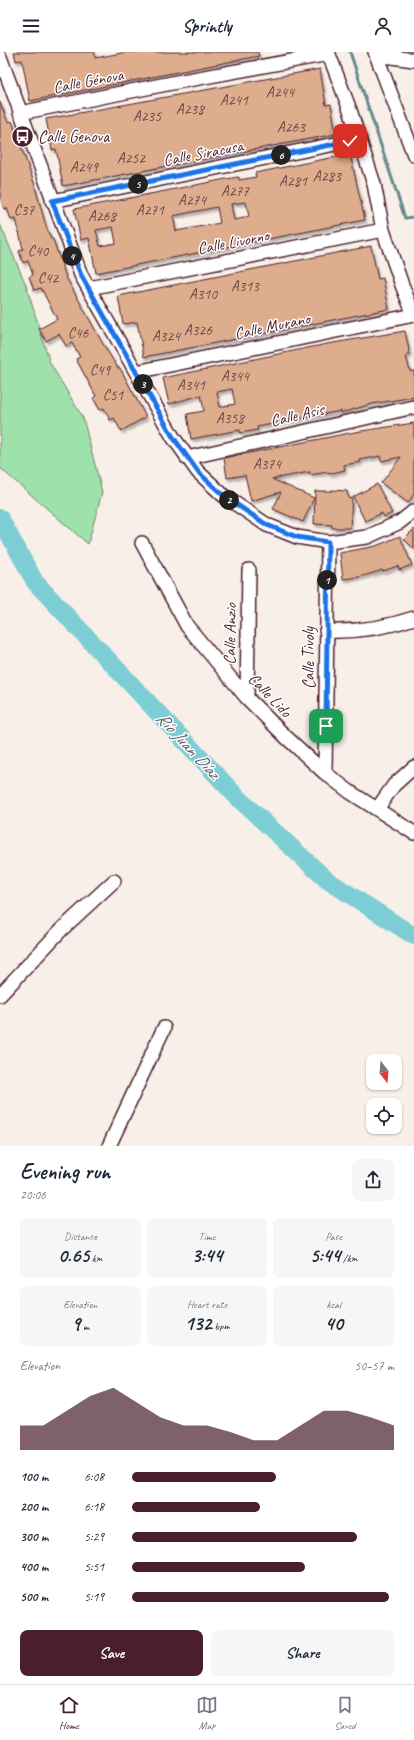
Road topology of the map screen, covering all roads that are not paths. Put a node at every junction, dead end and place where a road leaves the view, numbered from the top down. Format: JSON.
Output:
{"nodes":[{"id":1,"x":328,"y":53,"type":"edge"},
{"id":2,"x":376,"y":54,"type":"edge"},
{"id":3,"x":0,"y":57,"type":"edge"},
{"id":4,"x":414,"y":60,"type":"edge"},
{"id":5,"x":20,"y":113,"type":"junction"},
{"id":6,"x":360,"y":139,"type":"junction"},
{"id":7,"x":414,"y":155,"type":"edge"},
{"id":8,"x":52,"y":201,"type":"junction"},
{"id":9,"x":383,"y":230,"type":"junction"},
{"id":10,"x":408,"y":285,"type":"edge"},
{"id":11,"x":89,"y":288,"type":"junction"},
{"id":12,"x":414,"y":315,"type":"edge"},
{"id":13,"x":136,"y":372,"type":"junction"},
{"id":14,"x":414,"y":407,"type":"edge"},
{"id":15,"x":187,"y":458,"type":"junction"},
{"id":16,"x":414,"y":511,"type":"edge"},
{"id":17,"x":328,"y":542,"type":"junction"},
{"id":18,"x":142,"y":543,"type":"dead end"},
{"id":19,"x":250,"y":570,"type":"dead end"},
{"id":20,"x":414,"y":618,"type":"edge"},
{"id":21,"x":326,"y":632,"type":"junction"},
{"id":22,"x":247,"y":698,"type":"junction"},
{"id":23,"x":414,"y":767,"type":"edge"},
{"id":24,"x":325,"y":773,"type":"junction"},
{"id":25,"x":377,"y":809,"type":"junction"},
{"id":26,"x":414,"y":833,"type":"edge"},
{"id":27,"x":114,"y":881,"type":"dead end"},
{"id":28,"x":0,"y":994,"type":"edge"},
{"id":29,"x":164,"y":1028,"type":"dead end"},
{"id":30,"x":109,"y":1146,"type":"edge"}],
"edges":[{"from":1,"to":5,"type":"street","name":"Calle Génova"},
{"from":1,"to":6,"type":"street"},
{"from":2,"to":4,"type":"street"},
{"from":2,"to":7,"type":"street"},
{"from":3,"to":5,"type":"street"},
{"from":5,"to":8,"type":"street"},
{"from":6,"to":8,"type":"street","name":"Calle Siracusa"},
{"from":6,"to":9,"type":"street"},
{"from":8,"to":11,"type":"street"},
{"from":9,"to":10,"type":"street"},
{"from":9,"to":11,"type":"street","name":"Calle Livorno"},
{"from":10,"to":12,"type":"street"},
{"from":11,"to":13,"type":"street"},
{"from":12,"to":13,"type":"street","name":"Calle Murano"},
{"from":13,"to":15,"type":"street"},
{"from":14,"to":15,"type":"street","name":"Calle Asis"},
{"from":15,"to":17,"type":"street"},
{"from":16,"to":17,"type":"street"},
{"from":17,"to":21,"type":"street","name":"Calle Tivoly"},
{"from":18,"to":22,"type":"street","name":"Calle Lido"},
{"from":19,"to":22,"type":"street","name":"Calle Anzio"},
{"from":20,"to":21,"type":"street"},
{"from":21,"to":24,"type":"street","name":"Calle Tivoly"},
{"from":22,"to":24,"type":"street","name":"Calle Lido"},
{"from":23,"to":25,"type":"street"},
{"from":24,"to":25,"type":"street","name":"Calle Lido"},
{"from":25,"to":26,"type":"street","name":"Calle Lido"},
{"from":27,"to":28,"type":"street"},
{"from":29,"to":30,"type":"street"}]}
